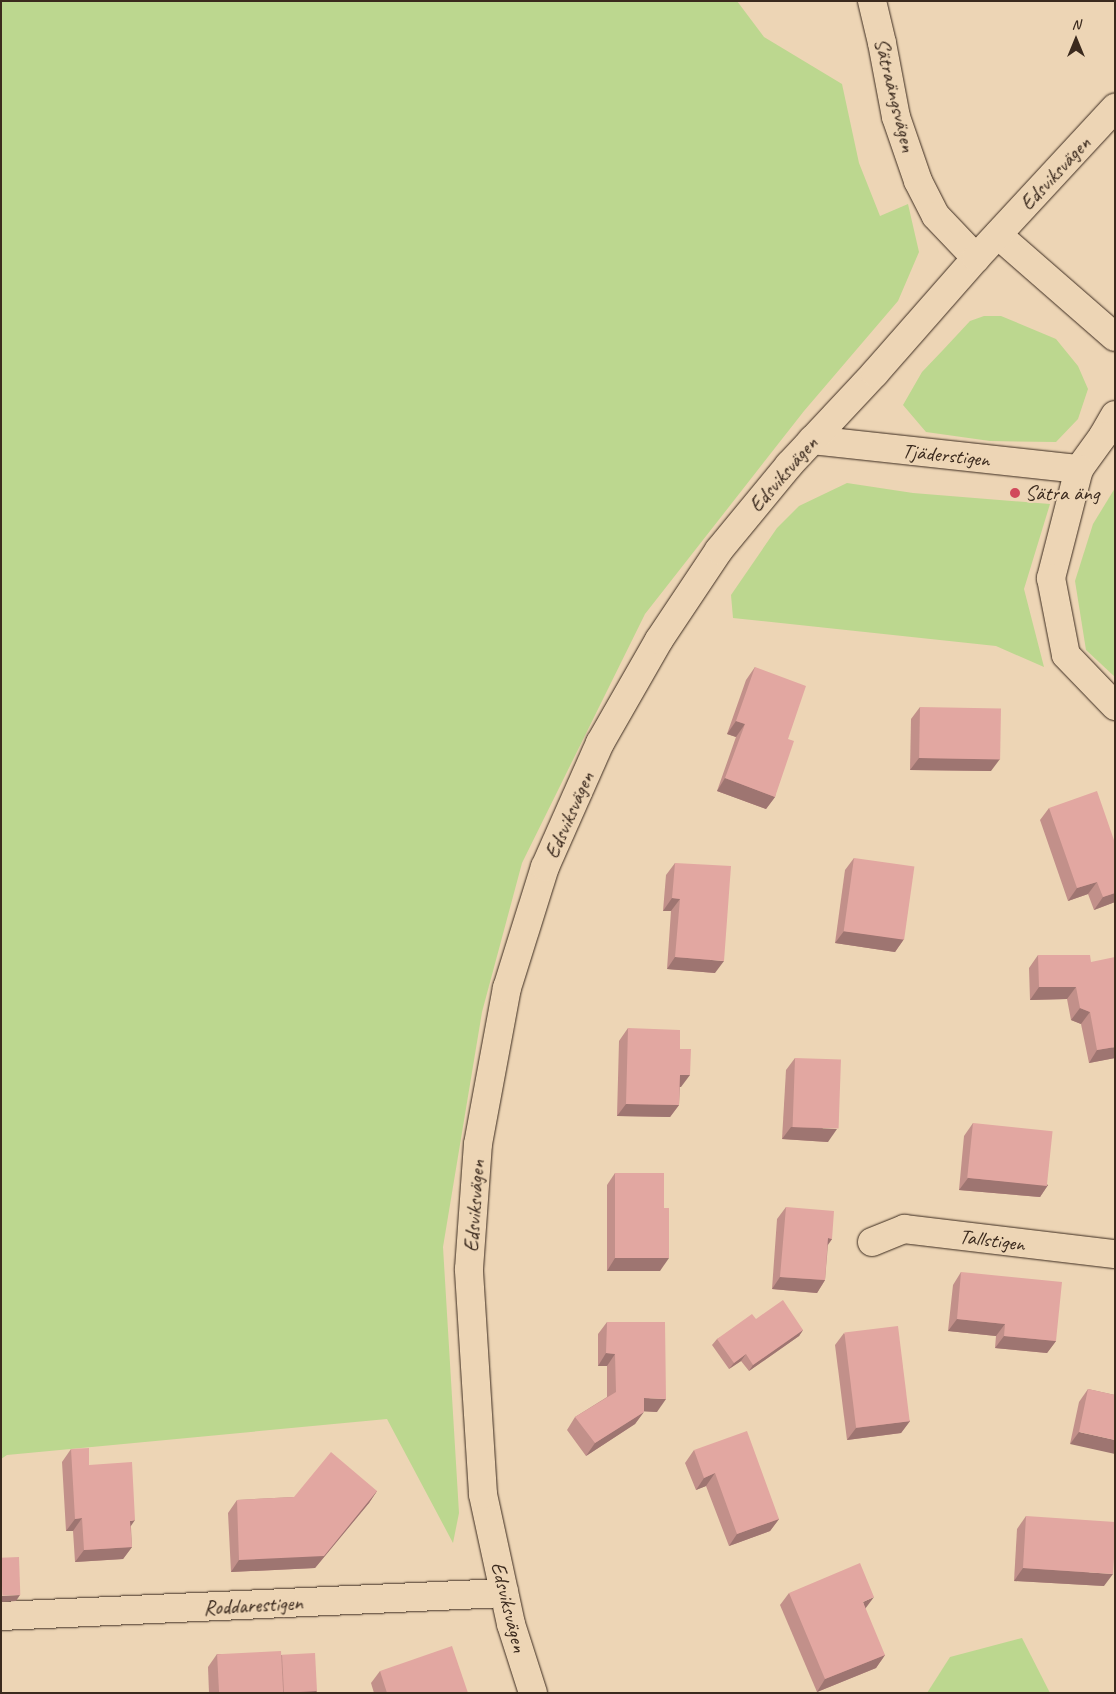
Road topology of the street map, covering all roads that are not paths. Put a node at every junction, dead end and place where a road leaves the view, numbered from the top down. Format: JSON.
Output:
{"nodes":[{"id":1,"x":872,"y":1,"type":"edge"},
{"id":2,"x":1115,"y":108,"type":"edge"},
{"id":3,"x":998,"y":235,"type":"junction"},
{"id":4,"x":976,"y":258,"type":"junction"},
{"id":5,"x":1115,"y":337,"type":"edge"},
{"id":6,"x":1115,"y":414,"type":"edge"},
{"id":7,"x":812,"y":440,"type":"junction"},
{"id":8,"x":1080,"y":470,"type":"junction"},
{"id":9,"x":1115,"y":706,"type":"edge"},
{"id":10,"x":872,"y":1242,"type":"dead end"},
{"id":11,"x":1115,"y":1254,"type":"edge"},
{"id":12,"x":504,"y":1593,"type":"junction"},
{"id":13,"x":1,"y":1616,"type":"edge"},
{"id":14,"x":532,"y":1693,"type":"edge"}],
"edges":[{"from":1,"to":4,"type":"street","name":"Sätraängsvägen"},
{"from":2,"to":3,"type":"street","name":"Edsviksvägen"},
{"from":3,"to":4,"type":"street","name":"Edsviksvägen"},
{"from":3,"to":5,"type":"street"},
{"from":4,"to":7,"type":"street","name":"Edsviksvägen"},
{"from":6,"to":8,"type":"street"},
{"from":7,"to":8,"type":"street","name":"Tjäderstigen"},
{"from":7,"to":12,"type":"street","name":"Edsviksvägen"},
{"from":8,"to":9,"type":"street"},
{"from":10,"to":11,"type":"street","name":"Tallstigen"},
{"from":12,"to":13,"type":"street","name":"Roddarestigen"},
{"from":12,"to":14,"type":"street","name":"Edsviksvägen"}]}
